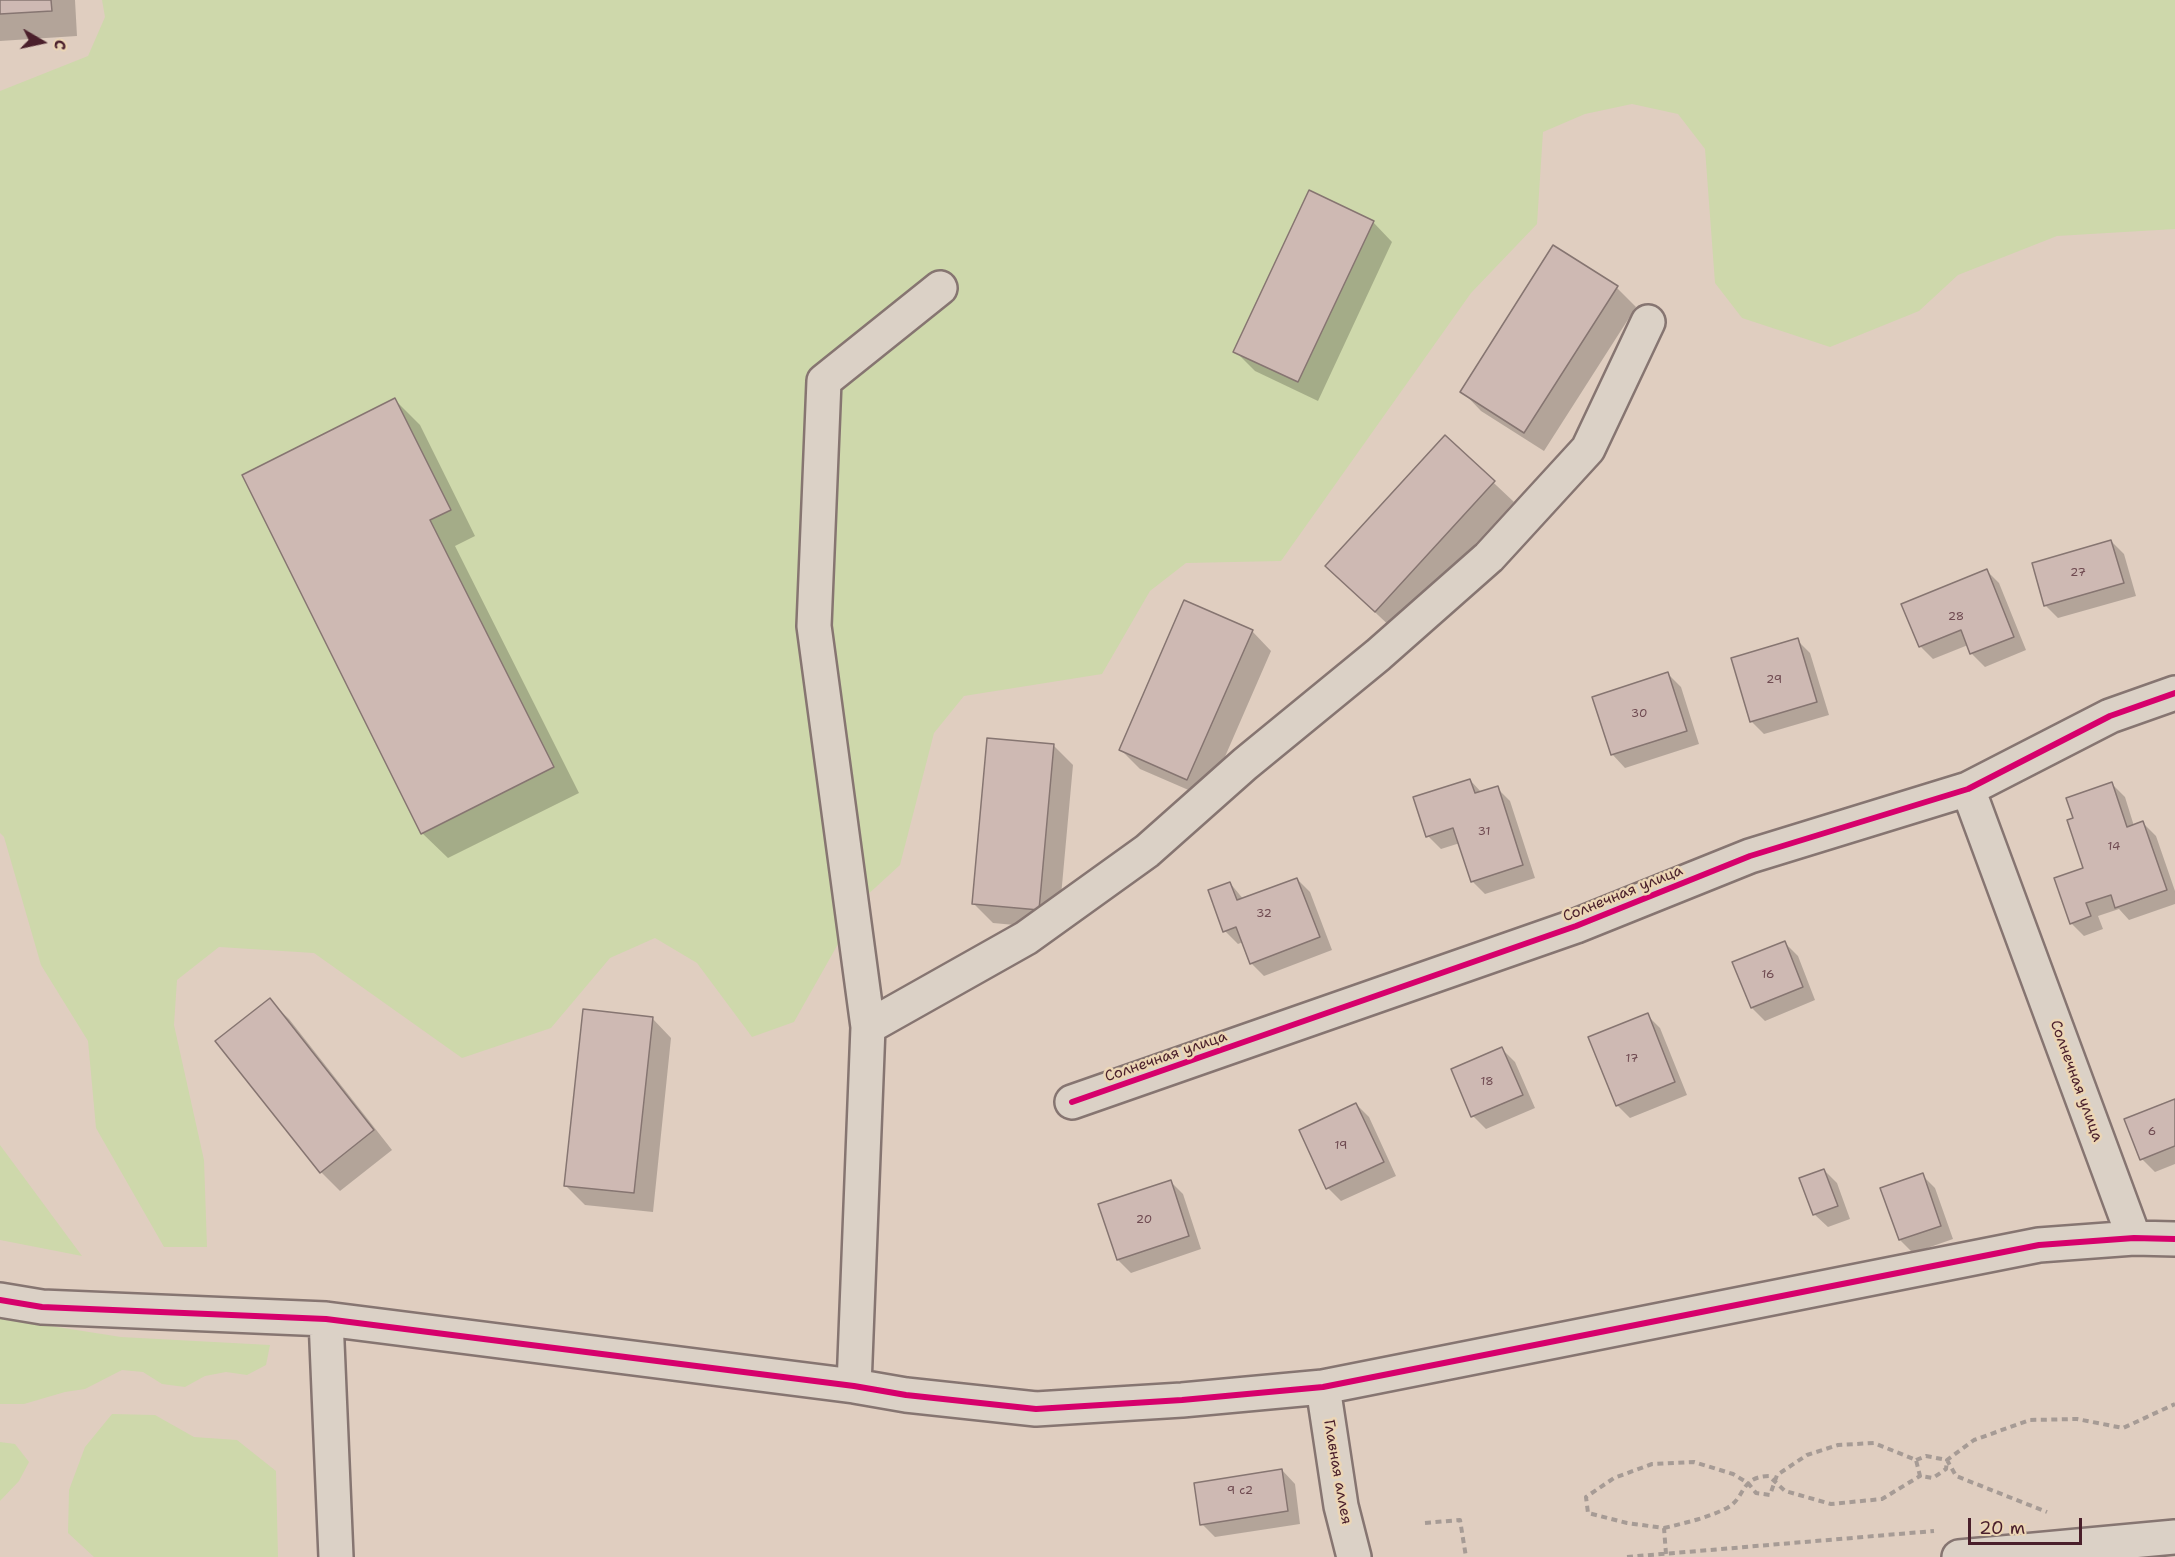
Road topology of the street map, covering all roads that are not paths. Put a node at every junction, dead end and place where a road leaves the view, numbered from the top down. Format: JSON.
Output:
{"nodes":[{"id":1,"x":940,"y":288,"type":"dead end"},
{"id":2,"x":1648,"y":322,"type":"dead end"},
{"id":3,"x":2175,"y":693,"type":"edge"},
{"id":4,"x":1968,"y":789,"type":"junction"},
{"id":5,"x":868,"y":1027,"type":"junction"},
{"id":6,"x":1072,"y":1102,"type":"dead end"},
{"id":7,"x":2134,"y":1238,"type":"junction"},
{"id":8,"x":2175,"y":1239,"type":"edge"},
{"id":9,"x":0,"y":1300,"type":"edge"},
{"id":10,"x":326,"y":1319,"type":"junction"},
{"id":11,"x":854,"y":1386,"type":"junction"},
{"id":12,"x":1323,"y":1387,"type":"junction"},
{"id":13,"x":2175,"y":1538,"type":"edge"},
{"id":14,"x":1972,"y":1556,"type":"edge"},
{"id":15,"x":336,"y":1557,"type":"edge"},
{"id":16,"x":1354,"y":1557,"type":"edge"}],
"edges":[{"from":1,"to":5,"type":"street"},
{"from":2,"to":5,"type":"street"},
{"from":3,"to":4,"type":"street","name":"Солнечная улица"},
{"from":4,"to":6,"type":"street","name":"Солнечная улица"},
{"from":4,"to":7,"type":"street","name":"Солнечная улица"},
{"from":5,"to":11,"type":"street"},
{"from":7,"to":8,"type":"street"},
{"from":7,"to":12,"type":"street"},
{"from":9,"to":10,"type":"street"},
{"from":10,"to":11,"type":"street"},
{"from":10,"to":15,"type":"street"},
{"from":11,"to":12,"type":"street"},
{"from":12,"to":16,"type":"street","name":"Главная аллея"},
{"from":13,"to":14,"type":"street"}]}
